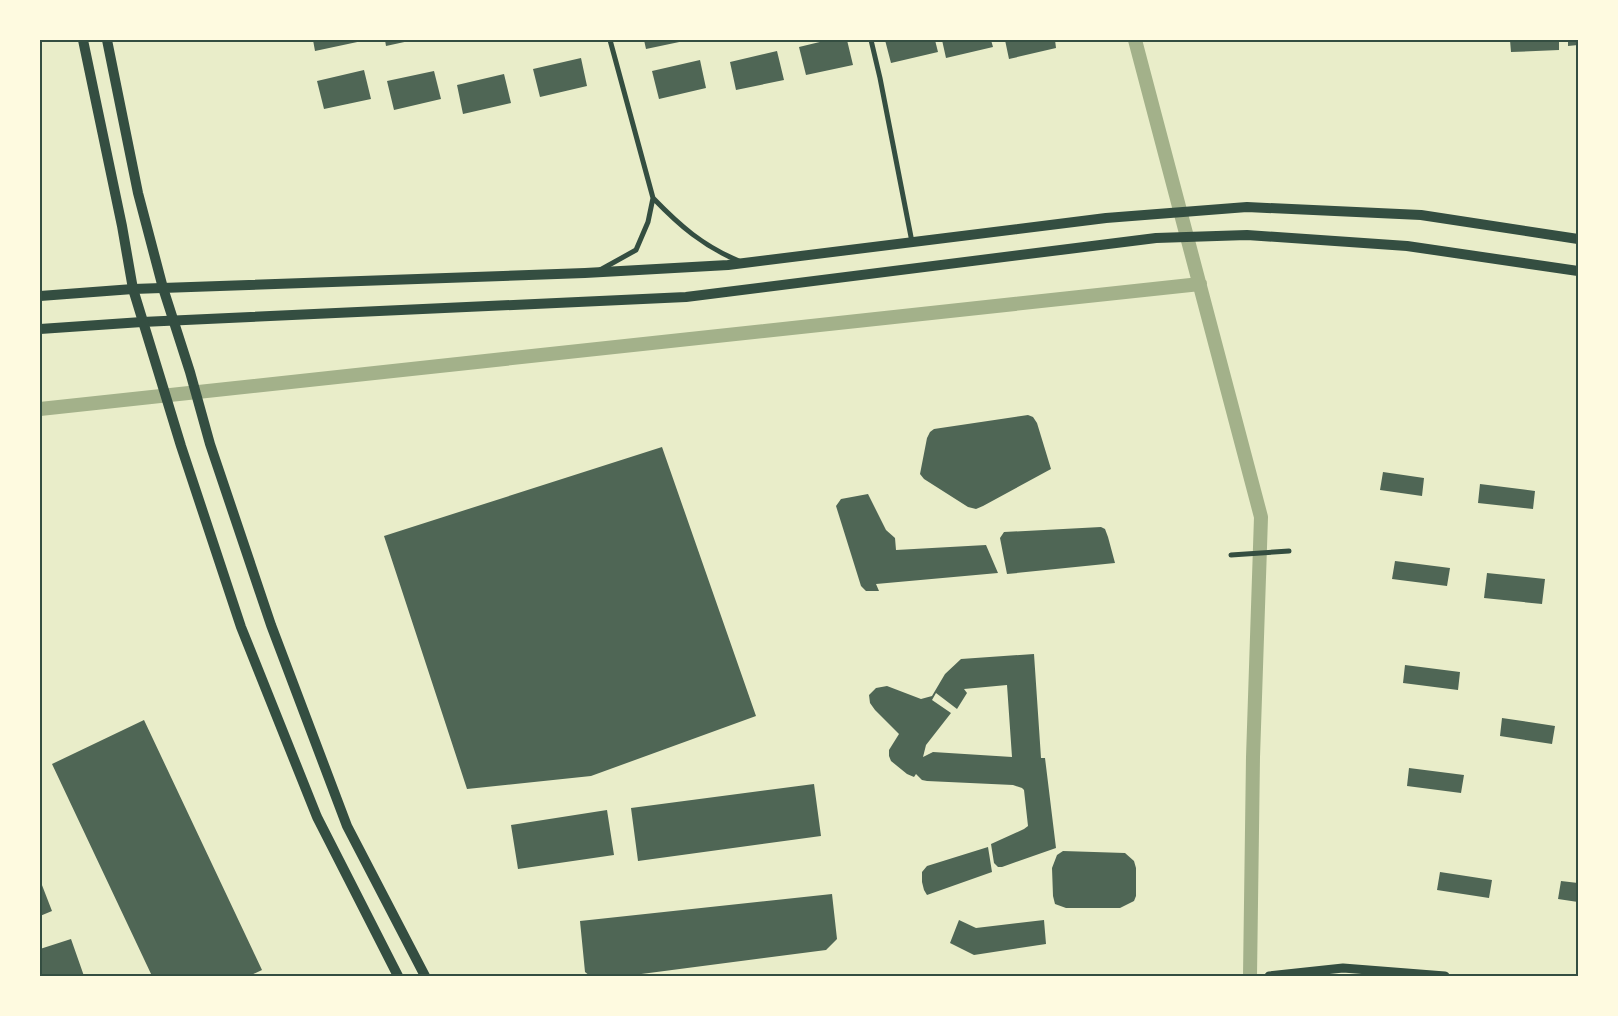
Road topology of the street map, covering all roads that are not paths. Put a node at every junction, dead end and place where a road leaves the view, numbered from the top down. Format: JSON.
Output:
{"nodes":[{"id":1,"x":83,"y":40,"type":"edge"},
{"id":2,"x":106,"y":40,"type":"edge"},
{"id":3,"x":610,"y":40,"type":"edge"},
{"id":4,"x":871,"y":40,"type":"edge"},
{"id":5,"x":653,"y":198,"type":"junction"},
{"id":6,"x":1578,"y":239,"type":"edge"},
{"id":7,"x":912,"y":243,"type":"junction"},
{"id":8,"x":744,"y":264,"type":"junction"},
{"id":9,"x":1578,"y":271,"type":"edge"},
{"id":10,"x":596,"y":272,"type":"junction"},
{"id":11,"x":133,"y":288,"type":"junction"},
{"id":12,"x":163,"y":288,"type":"junction"},
{"id":13,"x":40,"y":296,"type":"edge"},
{"id":14,"x":142,"y":322,"type":"junction"},
{"id":15,"x":174,"y":322,"type":"junction"},
{"id":16,"x":40,"y":329,"type":"edge"},
{"id":17,"x":1289,"y":551,"type":"dead end"},
{"id":18,"x":1231,"y":555,"type":"dead end"},
{"id":19,"x":398,"y":976,"type":"edge"},
{"id":20,"x":425,"y":976,"type":"edge"},
{"id":21,"x":1269,"y":976,"type":"edge"},
{"id":22,"x":1445,"y":976,"type":"edge"}],
"edges":[{"from":1,"to":11,"type":"main road"},
{"from":2,"to":12,"type":"main road"},
{"from":3,"to":5,"type":"street"},
{"from":4,"to":7,"type":"street"},
{"from":5,"to":8,"type":"street"},
{"from":5,"to":10,"type":"street"},
{"from":6,"to":7,"type":"main road"},
{"from":7,"to":8,"type":"main road"},
{"from":8,"to":10,"type":"main road"},
{"from":9,"to":15,"type":"main road"},
{"from":10,"to":12,"type":"main road"},
{"from":11,"to":12,"type":"main road"},
{"from":11,"to":13,"type":"main road"},
{"from":11,"to":14,"type":"main road"},
{"from":12,"to":15,"type":"main road"},
{"from":14,"to":15,"type":"main road"},
{"from":14,"to":16,"type":"main road"},
{"from":14,"to":19,"type":"main road"},
{"from":15,"to":20,"type":"main road"},
{"from":17,"to":18,"type":"street"},
{"from":21,"to":22,"type":"main road"}]}
